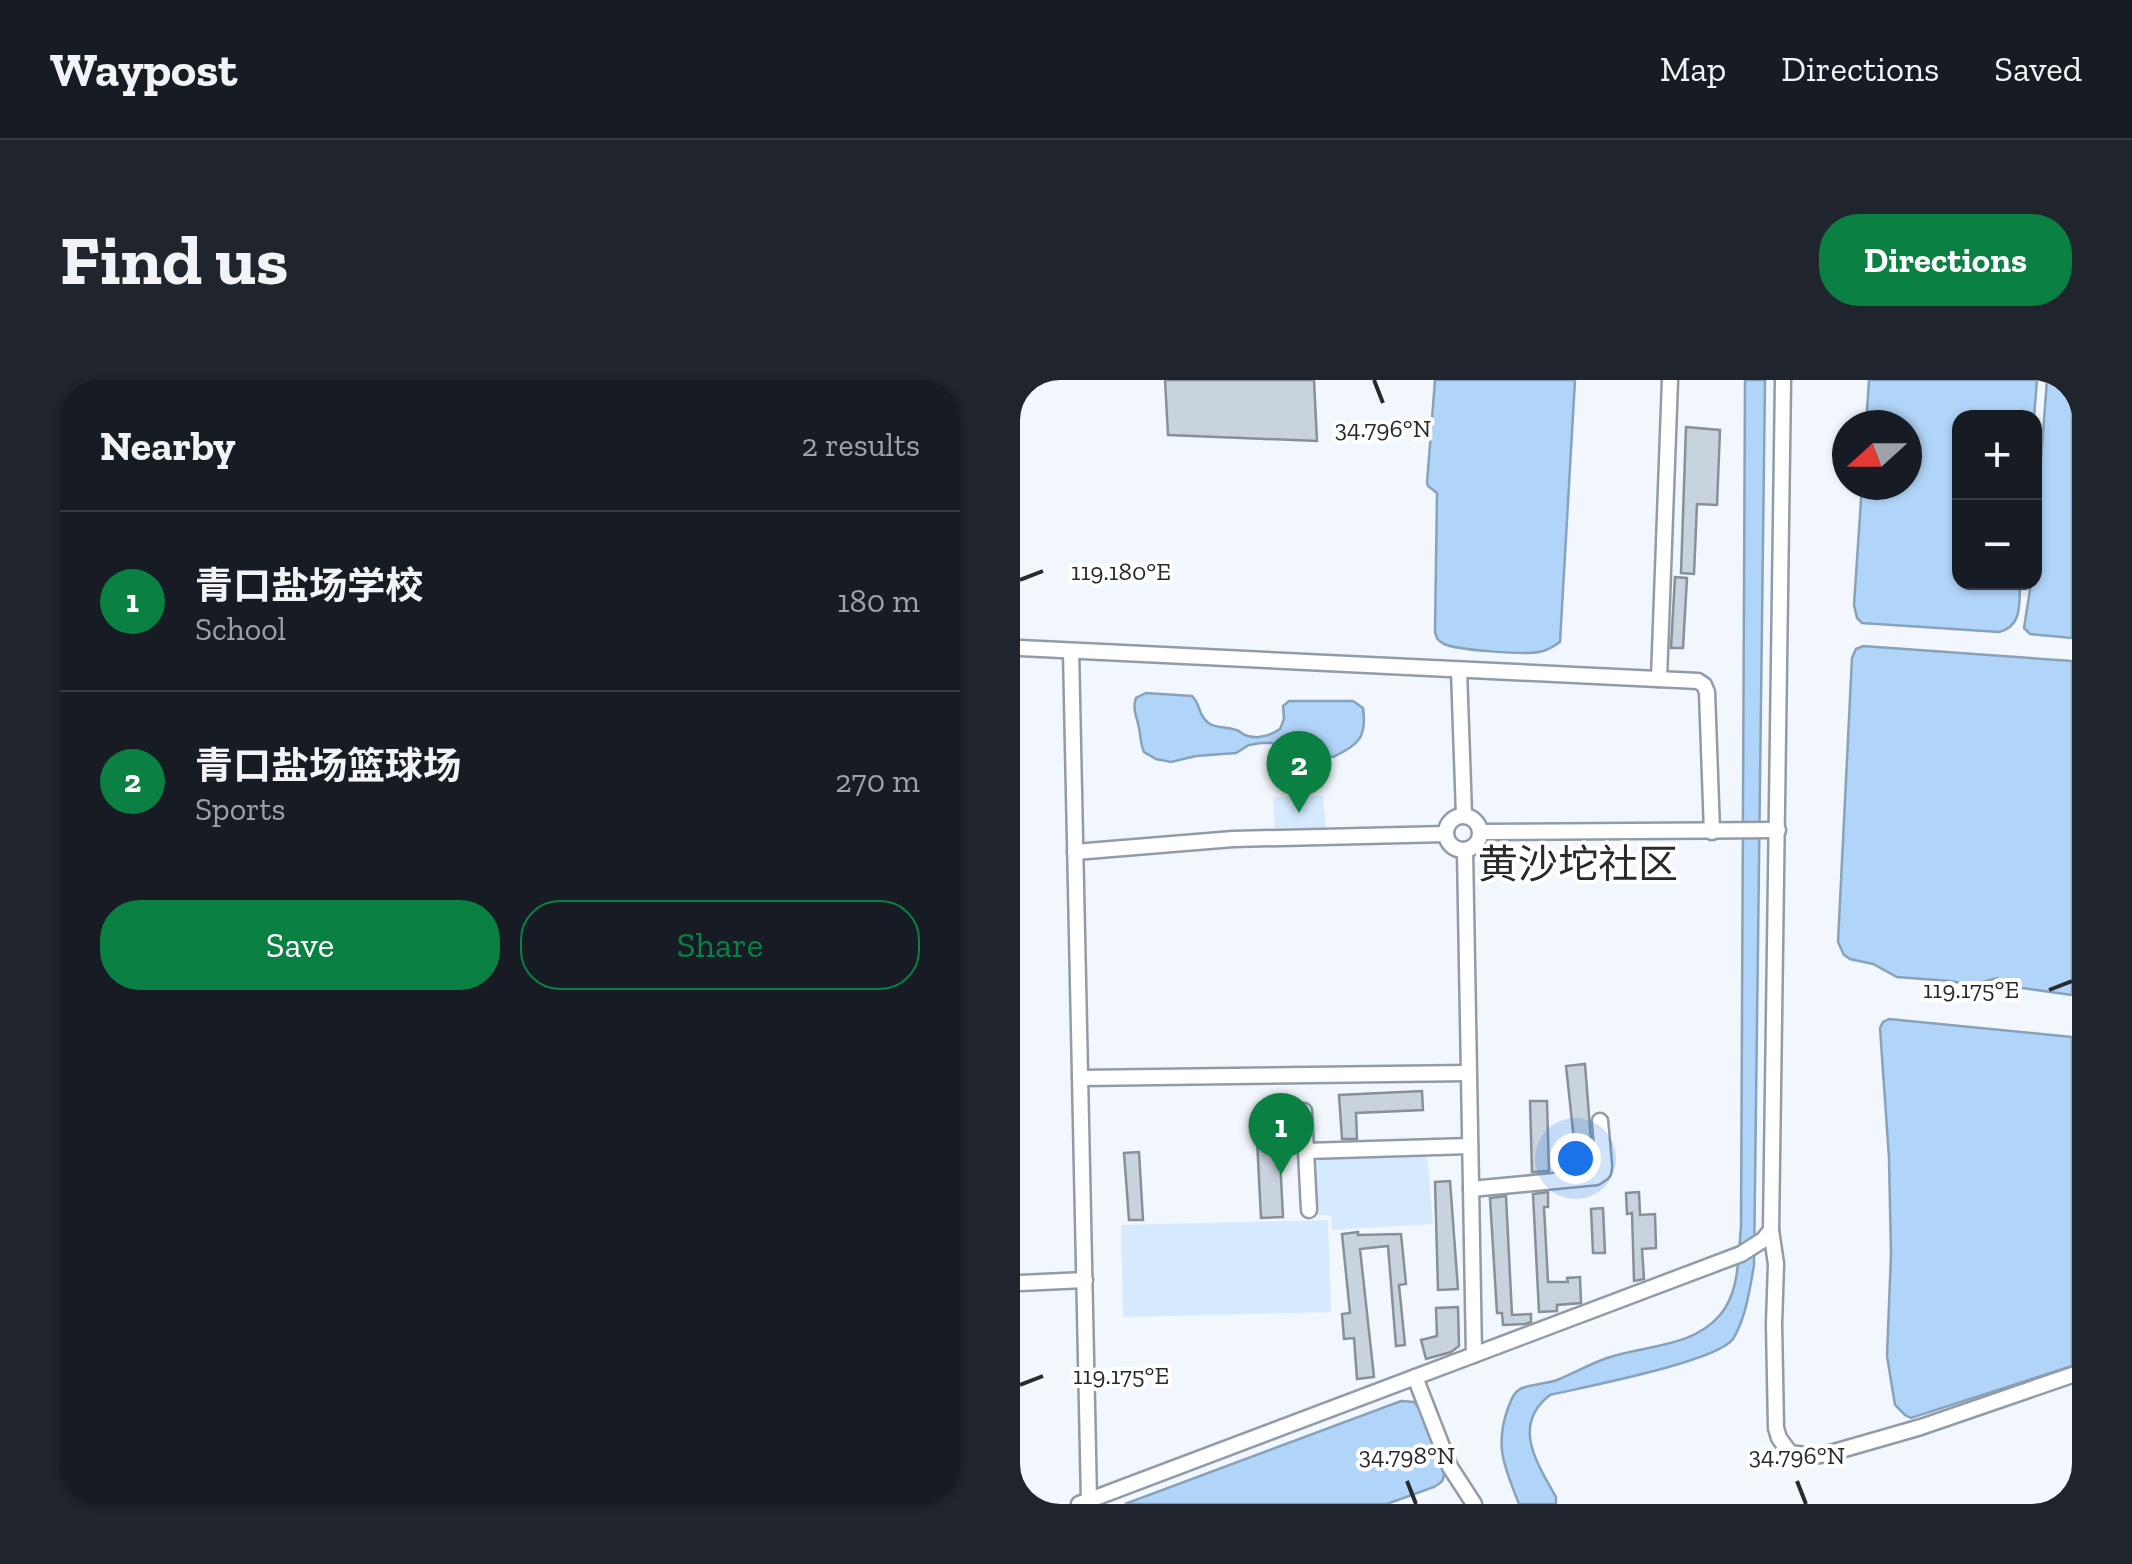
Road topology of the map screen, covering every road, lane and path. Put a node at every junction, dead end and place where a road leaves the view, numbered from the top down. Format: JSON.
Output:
{"nodes":[{"id":1,"x":1670,"y":380,"type":"edge"},
{"id":2,"x":1783,"y":380,"type":"edge"},
{"id":3,"x":1020,"y":648,"type":"edge"},
{"id":4,"x":1071,"y":651,"type":"junction"},
{"id":5,"x":1460,"y":670,"type":"junction"},
{"id":6,"x":1659,"y":679,"type":"junction"},
{"id":7,"x":1464,"y":815,"type":"junction"},
{"id":8,"x":1778,"y":830,"type":"junction"},
{"id":9,"x":1481,"y":832,"type":"junction"},
{"id":10,"x":1712,"y":832,"type":"junction"},
{"id":11,"x":1446,"y":834,"type":"junction"},
{"id":12,"x":1465,"y":850,"type":"junction"},
{"id":13,"x":1075,"y":852,"type":"junction"},
{"id":14,"x":1468,"y":1073,"type":"junction"},
{"id":15,"x":1080,"y":1078,"type":"junction"},
{"id":16,"x":1304,"y":1111,"type":"dead end"},
{"id":17,"x":1600,"y":1121,"type":"dead end"},
{"id":18,"x":1470,"y":1146,"type":"junction"},
{"id":19,"x":1306,"y":1151,"type":"junction"},
{"id":20,"x":1471,"y":1189,"type":"junction"},
{"id":21,"x":1310,"y":1210,"type":"dead end"},
{"id":22,"x":1771,"y":1230,"type":"junction"},
{"id":23,"x":1085,"y":1280,"type":"junction"},
{"id":24,"x":1020,"y":1283,"type":"edge"},
{"id":25,"x":1474,"y":1355,"type":"junction"},
{"id":26,"x":2072,"y":1375,"type":"edge"},
{"id":27,"x":1415,"y":1377,"type":"junction"},
{"id":28,"x":1084,"y":1502,"type":"edge"},
{"id":29,"x":1474,"y":1504,"type":"edge"}],
"edges":[{"from":1,"to":6,"type":"street"},
{"from":2,"to":8,"type":"street"},
{"from":3,"to":4,"type":"street"},
{"from":4,"to":5,"type":"street"},
{"from":4,"to":13,"type":"street"},
{"from":5,"to":6,"type":"street"},
{"from":5,"to":7,"type":"street"},
{"from":6,"to":10,"type":"street"},
{"from":7,"to":9,"type":"street"},
{"from":7,"to":11,"type":"street"},
{"from":8,"to":10,"type":"street"},
{"from":8,"to":22,"type":"street"},
{"from":9,"to":10,"type":"street"},
{"from":9,"to":12,"type":"street"},
{"from":11,"to":12,"type":"street"},
{"from":11,"to":13,"type":"street"},
{"from":12,"to":14,"type":"street"},
{"from":13,"to":15,"type":"street"},
{"from":14,"to":15,"type":"street"},
{"from":14,"to":18,"type":"street"},
{"from":15,"to":23,"type":"street"},
{"from":16,"to":19,"type":"street"},
{"from":17,"to":20,"type":"street"},
{"from":18,"to":19,"type":"street"},
{"from":18,"to":20,"type":"street"},
{"from":19,"to":21,"type":"street"},
{"from":20,"to":25,"type":"street"},
{"from":22,"to":25,"type":"street"},
{"from":22,"to":26,"type":"street"},
{"from":23,"to":24,"type":"street"},
{"from":23,"to":28,"type":"street"},
{"from":25,"to":27,"type":"street"},
{"from":27,"to":28,"type":"street"},
{"from":27,"to":29,"type":"street"}]}
